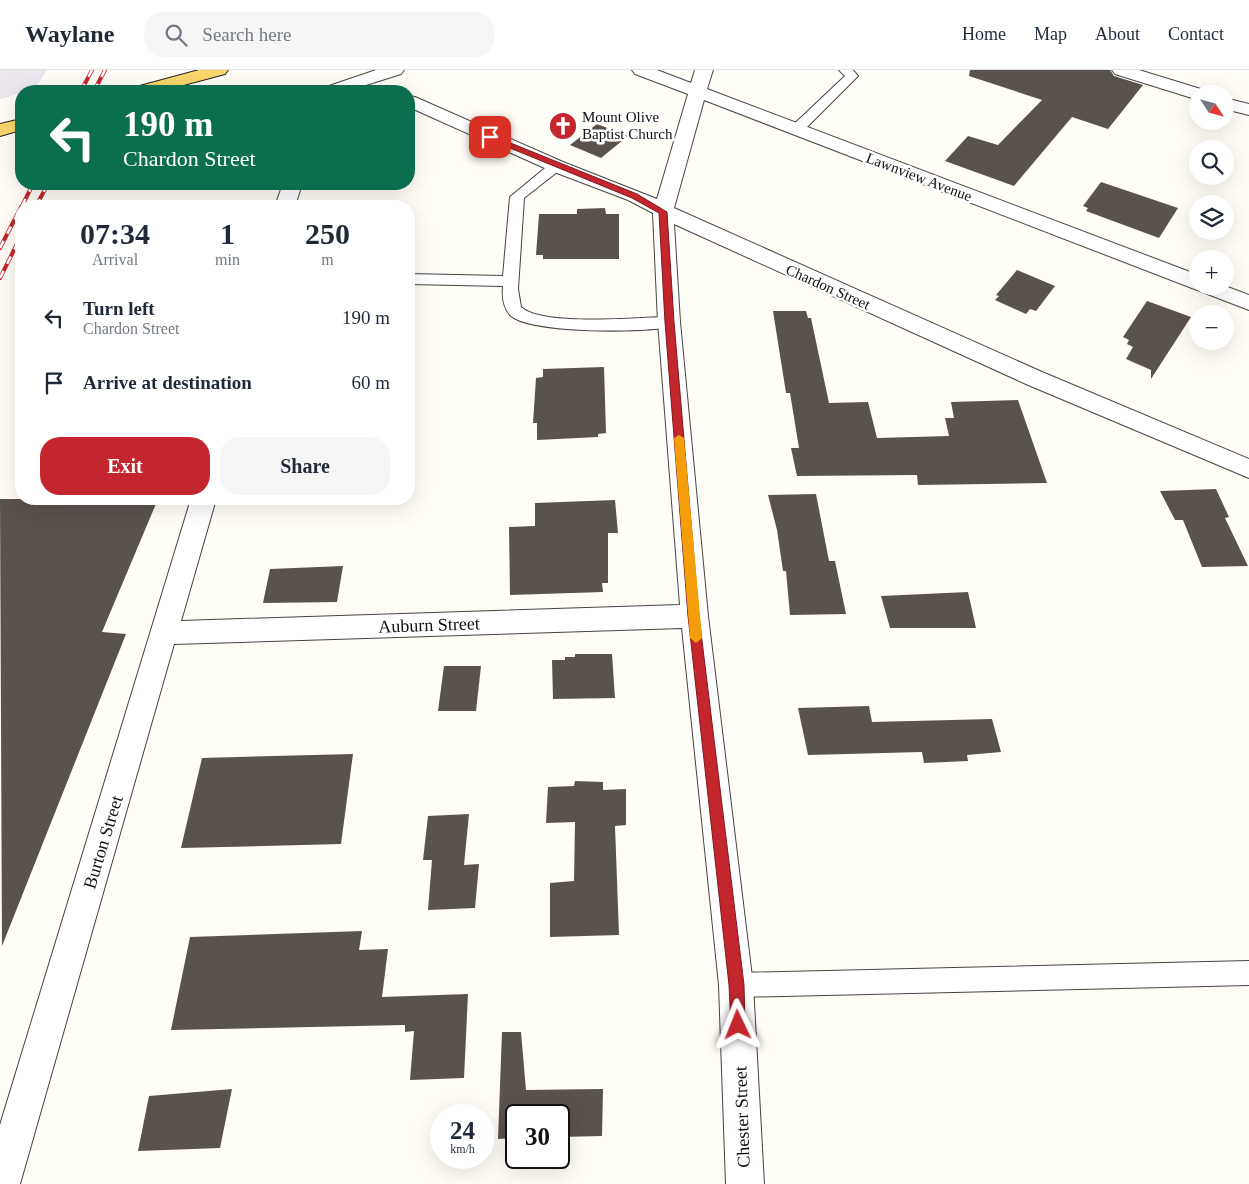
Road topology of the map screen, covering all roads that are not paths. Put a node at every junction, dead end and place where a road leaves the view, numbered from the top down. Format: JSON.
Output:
{"nodes":[{"id":1,"x":219,"y":70,"type":"edge"},
{"id":2,"x":395,"y":70,"type":"edge"},
{"id":3,"x":641,"y":70,"type":"edge"},
{"id":4,"x":845,"y":70,"type":"edge"},
{"id":5,"x":1121,"y":70,"type":"edge"},
{"id":6,"x":359,"y":80,"type":"junction"},
{"id":7,"x":701,"y":80,"type":"edge"},
{"id":8,"x":164,"y":85,"type":"edge"},
{"id":9,"x":347,"y":85,"type":"edge"},
{"id":10,"x":371,"y":85,"type":"edge"},
{"id":11,"x":1189,"y":91,"type":"edge"},
{"id":12,"x":415,"y":104,"type":"edge"},
{"id":13,"x":1234,"y":106,"type":"edge"},
{"id":14,"x":1249,"y":110,"type":"edge"},
{"id":15,"x":15,"y":126,"type":"edge"},
{"id":16,"x":0,"y":130,"type":"edge"},
{"id":17,"x":796,"y":130,"type":"junction"},
{"id":18,"x":556,"y":166,"type":"junction"},
{"id":19,"x":663,"y":212,"type":"junction"},
{"id":20,"x":415,"y":279,"type":"edge"},
{"id":21,"x":1189,"y":280,"type":"edge"},
{"id":22,"x":510,"y":281,"type":"junction"},
{"id":23,"x":1229,"y":295,"type":"edge"},
{"id":24,"x":1249,"y":303,"type":"edge"},
{"id":25,"x":669,"y":322,"type":"junction"},
{"id":26,"x":1249,"y":469,"type":"edge"},
{"id":27,"x":201,"y":505,"type":"edge"},
{"id":28,"x":694,"y":616,"type":"junction"},
{"id":29,"x":165,"y":633,"type":"junction"},
{"id":30,"x":1249,"y":973,"type":"edge"},
{"id":31,"x":736,"y":985,"type":"junction"},
{"id":32,"x":1,"y":1184,"type":"edge"},
{"id":33,"x":745,"y":1184,"type":"edge"}],
"edges":[{"from":1,"to":8,"type":"main road"},
{"from":2,"to":6,"type":"street"},
{"from":3,"to":7,"type":"street","name":"Lawnview Avenue"},
{"from":4,"to":17,"type":"lane"},
{"from":5,"to":11,"type":"street"},
{"from":6,"to":9,"type":"street"},
{"from":6,"to":10,"type":"street"},
{"from":7,"to":17,"type":"street","name":"Lawnview Avenue"},
{"from":7,"to":19,"type":"street","name":"Chester Street"},
{"from":12,"to":18,"type":"street","name":"Chardon Street"},
{"from":13,"to":14,"type":"street"},
{"from":15,"to":16,"type":"main road"},
{"from":17,"to":21,"type":"street","name":"Lawnview Avenue"},
{"from":18,"to":19,"type":"street","name":"Chardon Street"},
{"from":18,"to":22,"type":"lane"},
{"from":19,"to":25,"type":"street","name":"Chester Street"},
{"from":19,"to":26,"type":"street","name":"Chardon Street"},
{"from":20,"to":22,"type":"lane"},
{"from":22,"to":25,"type":"lane"},
{"from":23,"to":24,"type":"street"},
{"from":25,"to":28,"type":"street","name":"Chester Street"},
{"from":27,"to":29,"type":"street","name":"Burton Street"},
{"from":28,"to":29,"type":"street","name":"Auburn Street"},
{"from":28,"to":31,"type":"street","name":"Chester Street"},
{"from":29,"to":32,"type":"street","name":"Burton Street"},
{"from":30,"to":31,"type":"lane"},
{"from":31,"to":33,"type":"street","name":"Chester Street"}]}
